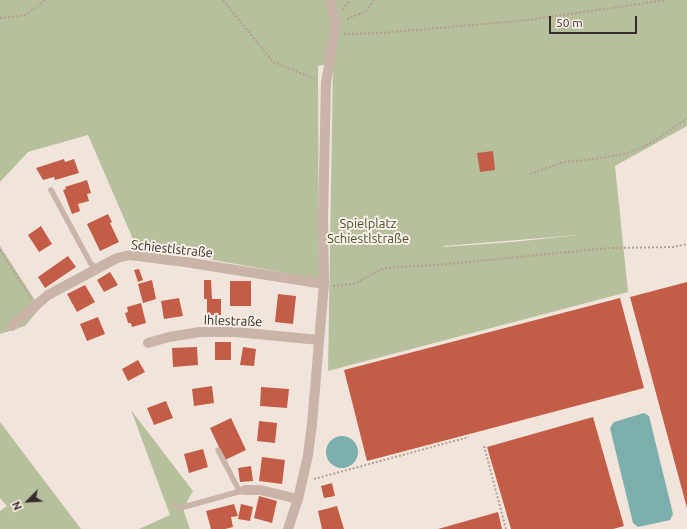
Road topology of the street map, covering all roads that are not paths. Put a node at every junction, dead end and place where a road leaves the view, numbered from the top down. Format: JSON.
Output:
{"nodes":[{"id":1,"x":330,"y":0,"type":"edge"},
{"id":2,"x":51,"y":190,"type":"dead end"},
{"id":3,"x":97,"y":268,"type":"junction"},
{"id":4,"x":324,"y":284,"type":"junction"},
{"id":5,"x":12,"y":326,"type":"dead end"},
{"id":6,"x":319,"y":340,"type":"junction"},
{"id":7,"x":148,"y":343,"type":"dead end"},
{"id":8,"x":218,"y":450,"type":"dead end"},
{"id":9,"x":243,"y":491,"type":"junction"},
{"id":10,"x":298,"y":499,"type":"junction"},
{"id":11,"x":173,"y":505,"type":"dead end"},
{"id":12,"x":288,"y":529,"type":"edge"}],
"edges":[{"from":1,"to":4,"type":"street"},
{"from":2,"to":3,"type":"lane"},
{"from":3,"to":4,"type":"street","name":"Schiestlstraße"},
{"from":3,"to":5,"type":"street","name":"Schiestlstraße"},
{"from":4,"to":6,"type":"street"},
{"from":6,"to":7,"type":"street","name":"Ihlestraße"},
{"from":6,"to":10,"type":"street"},
{"from":8,"to":9,"type":"lane"},
{"from":9,"to":10,"type":"street"},
{"from":9,"to":11,"type":"lane"},
{"from":10,"to":12,"type":"street"}]}
